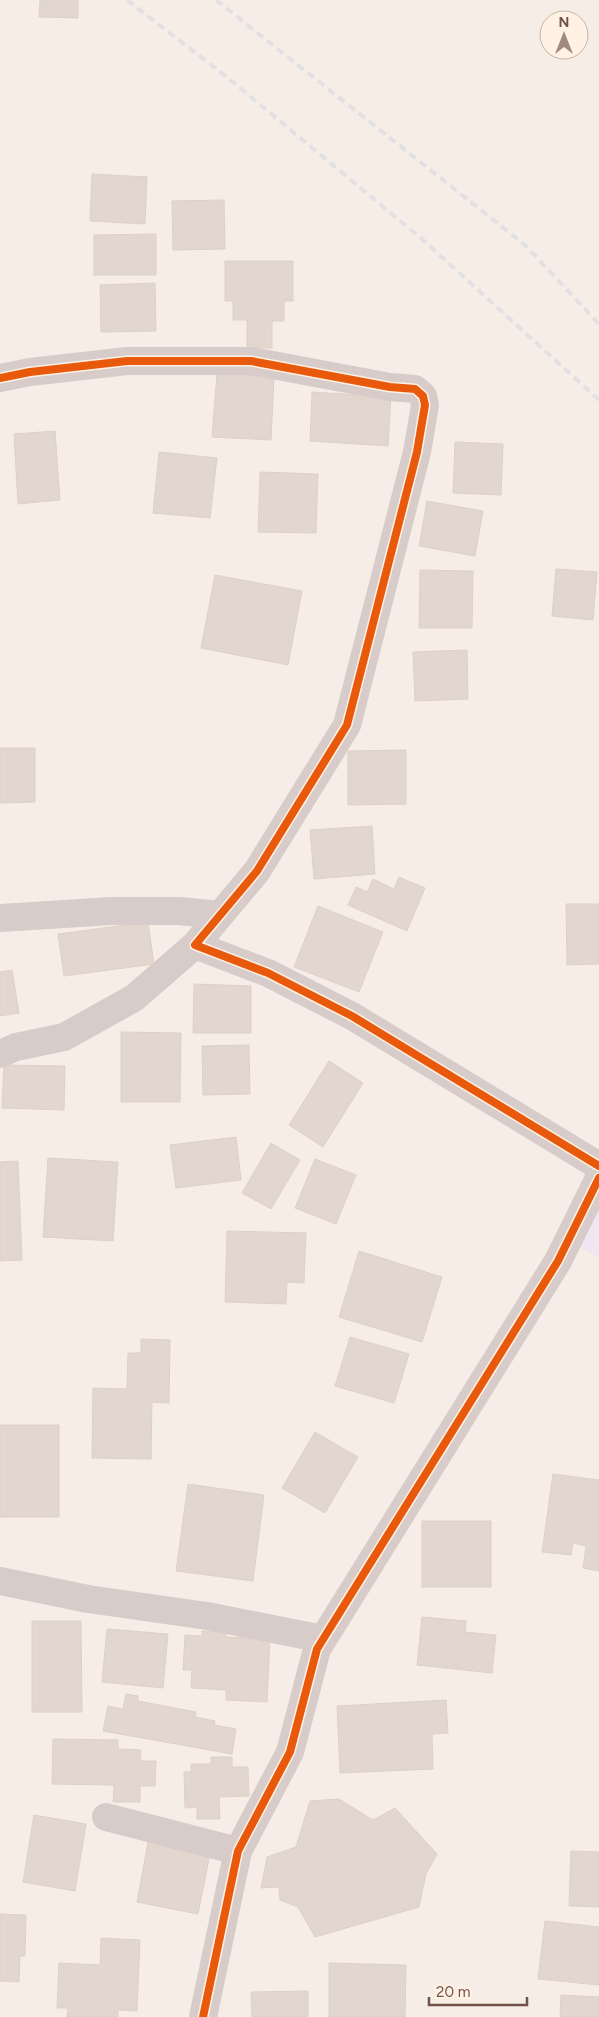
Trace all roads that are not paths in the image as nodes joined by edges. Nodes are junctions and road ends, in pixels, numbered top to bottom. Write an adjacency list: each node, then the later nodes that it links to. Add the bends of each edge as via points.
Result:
1 (0, 378): 2 (street, via 127,361 251,361 416,389 423,396 425,405 417,452 347,725 257,871)
2 (220, 915): 3 (street, via 112,911); 4 (street)
3 (0, 918)
4 (195, 945): 5 (street, via 134,998 64,1036); 6 (street, via 268,972 352,1016)
5 (0, 1054)
6 (599, 1166)
7 (599, 1178): 9 (street, via 558,1261)
8 (0, 1581): 9 (street, via 88,1599 207,1616)
9 (323, 1640): 11 (street, via 317,1649 290,1752)
10 (106, 1817): 11 (street)
11 (238, 1851): 12 (street)
12 (203, 2017)

